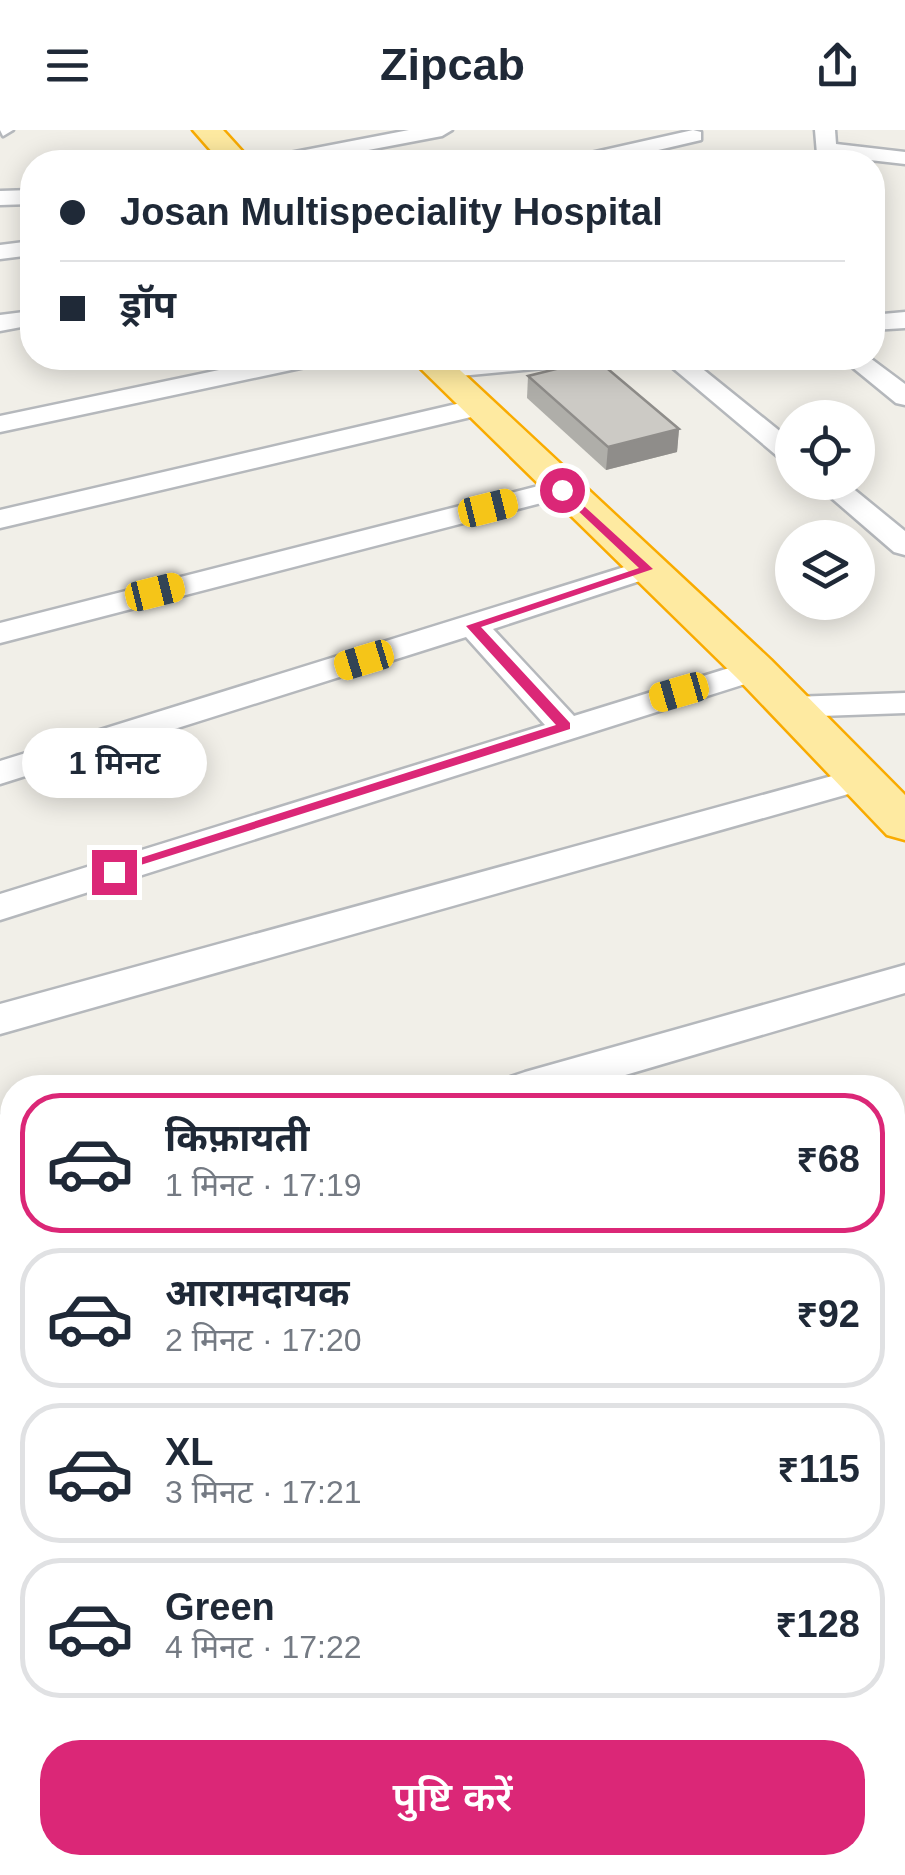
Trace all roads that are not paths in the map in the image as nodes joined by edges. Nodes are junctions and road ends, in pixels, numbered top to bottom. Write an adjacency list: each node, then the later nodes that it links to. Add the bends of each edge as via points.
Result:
1 (206, 130): 5 (highway)
2 (442, 130): 3 (street)
3 (414, 132): 6 (street); 7 (street)
4 (694, 136): 8 (street)
5 (225, 150)
6 (330, 150)
7 (436, 150)
8 (621, 150)
9 (230, 370): 15 (street)
10 (439, 370): 14 (highway)
11 (689, 370): 16 (street)
12 (870, 370): 13 (street)
13 (905, 396)
14 (478, 407): 17 (highway); 19 (street)
15 (0, 424)
16 (775, 440)
17 (562, 490): 21 (highway); 23 (street)
18 (849, 500): 20 (street)
19 (0, 519)
20 (905, 546)
21 (647, 569): 22 (street); 24 (highway)
22 (472, 626): 27 (street); 28 (street)
23 (0, 633)
24 (755, 670): 26 (highway); 27 (street)
25 (905, 702): 26 (street)
26 (792, 707): 29 (highway)
27 (565, 726): 31 (street)
28 (0, 773)
29 (861, 778): 30 (highway); 33 (street)
30 (905, 824)
31 (0, 908)
32 (905, 979): 34 (street)
33 (0, 1019)
34 (570, 1075)

